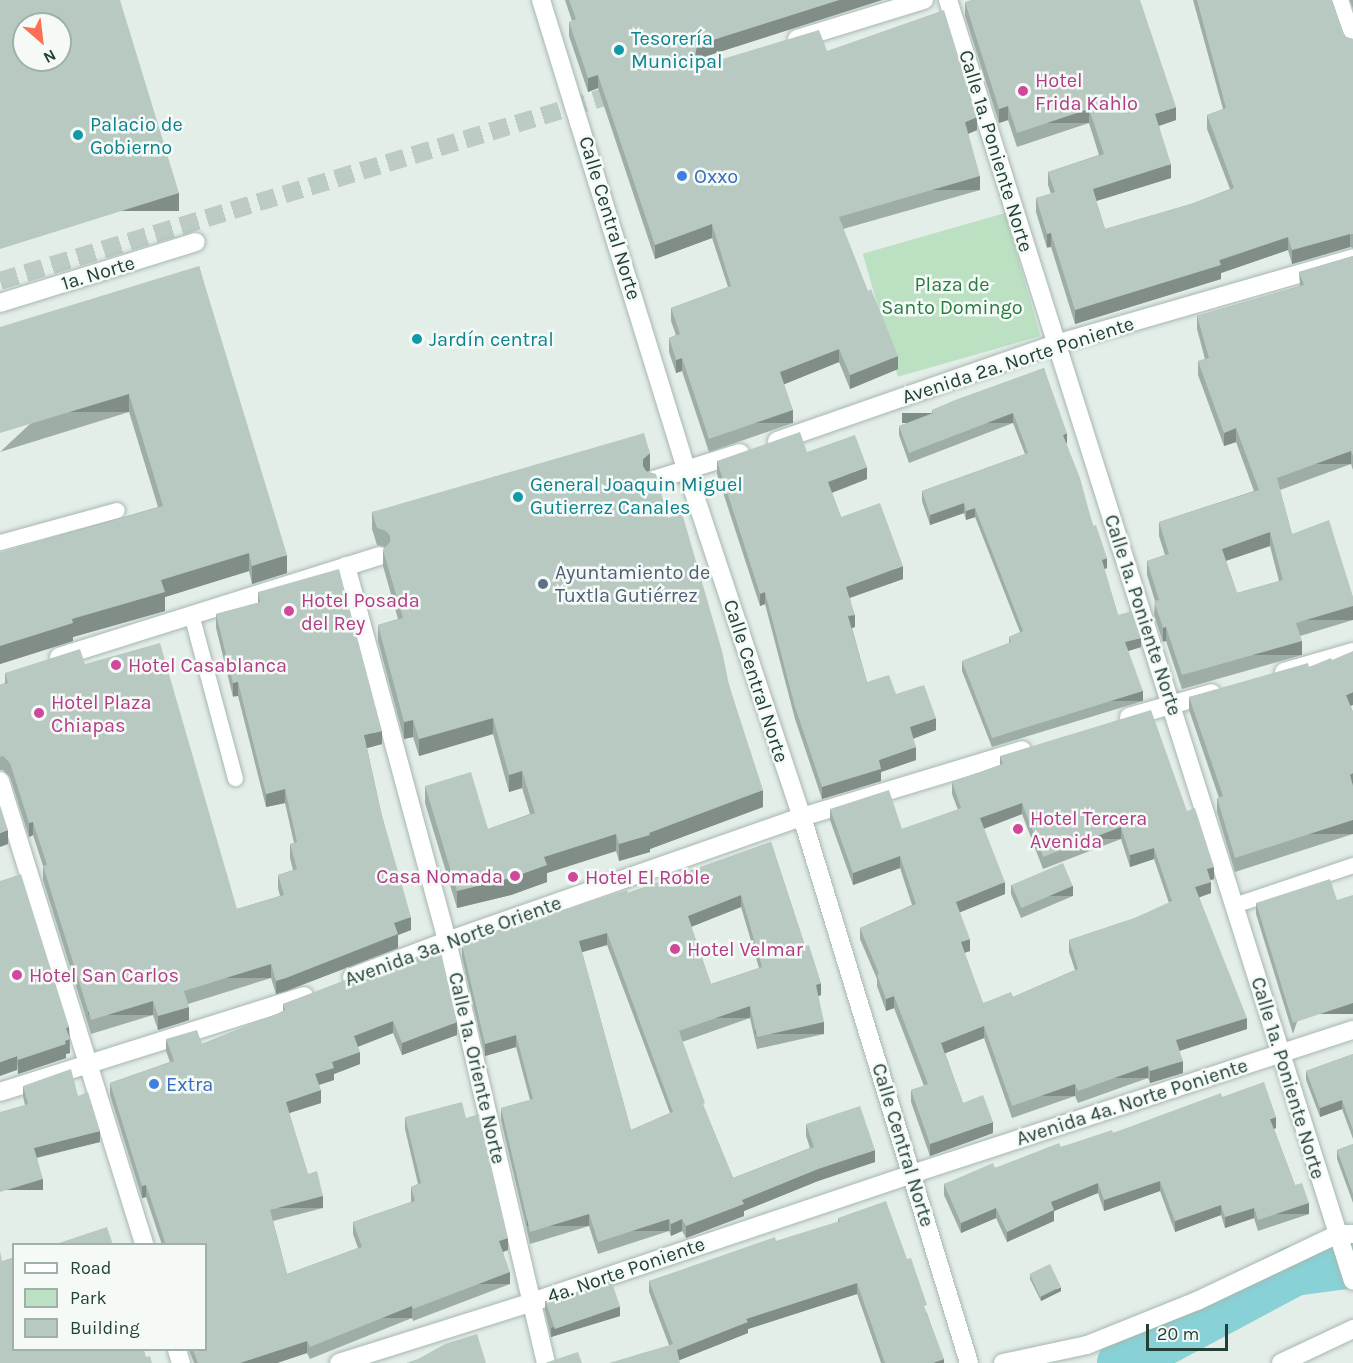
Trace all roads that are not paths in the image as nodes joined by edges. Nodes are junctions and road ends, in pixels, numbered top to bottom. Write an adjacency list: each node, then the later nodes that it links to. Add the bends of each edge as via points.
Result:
1 (541, 0): 11 (street, Calle Central Norte)
2 (924, 0): 6 (street)
3 (948, 0): 10 (street, Calle 1a. Poniente Norte)
4 (1339, 0): 5 (street)
5 (1353, 42)
6 (783, 43)
7 (196, 242): 9 (street, 1a. Norte)
8 (1353, 258): 10 (street, Avenida 2a. Norte Poniente)
9 (0, 303)
10 (1056, 344): 11 (street, Avenida 2a. Norte Poniente); 22 (street, Calle 1a. Poniente Norte)
11 (687, 472): 12 (street, Avenida 2a. Norte Poniente); 27 (street, Calle Central Norte)
12 (654, 480)
13 (117, 510): 14 (lane)
14 (0, 542)
15 (379, 556): 16 (street)
16 (345, 566): 17 (street); 30 (street, Calle 1a. Oriente Norte)
17 (191, 614): 19 (street); 25 (lane)
18 (1353, 652): 20 (street)
19 (45, 661)
20 (1262, 678)
21 (1228, 688): 22 (street)
22 (1171, 704): 23 (street); 29 (street, Calle 1a. Poniente Norte)
23 (1115, 721)
24 (1037, 745): 27 (street, Avenida 3a. Norte Oriente)
25 (235, 778)
26 (0, 781): 33 (street)
27 (802, 817): 30 (street, Avenida 3a. Norte Oriente); 35 (street, Calle Central Norte)
28 (1353, 865): 29 (lane)
29 (1233, 905): 32 (street, Calle 1a. Poniente Norte)
30 (447, 941): 33 (street, Avenida 3a. Norte Oriente, via 290,1002); 39 (street, Calle 1a. Oriente Norte)
31 (1353, 1030): 32 (street, Avenida 4a. Norte Poniente)
32 (1281, 1054): 35 (street, Avenida 4a. Norte Poniente); 36 (street, Calle 1a. Poniente Norte)
33 (87, 1063): 34 (street, Avenida 3a. Norte Oriente); 37 (street)
34 (0, 1092)
35 (912, 1174): 39 (street, 4a. Norte Poniente); 43 (street, Calle Central Norte)
36 (1342, 1235): 38 (street, Calle 1a. Poniente Norte); 44 (street, via 1197,1301 1087,1345)
37 (143, 1243)
38 (1353, 1281)
39 (532, 1302): 41 (street, 4a. Norte Poniente); 42 (street, Calle 1a. Oriente Norte)
40 (1353, 1329): 45 (street)
41 (339, 1363)
42 (546, 1363)
43 (969, 1363)
44 (1003, 1363)
45 (1281, 1363)

